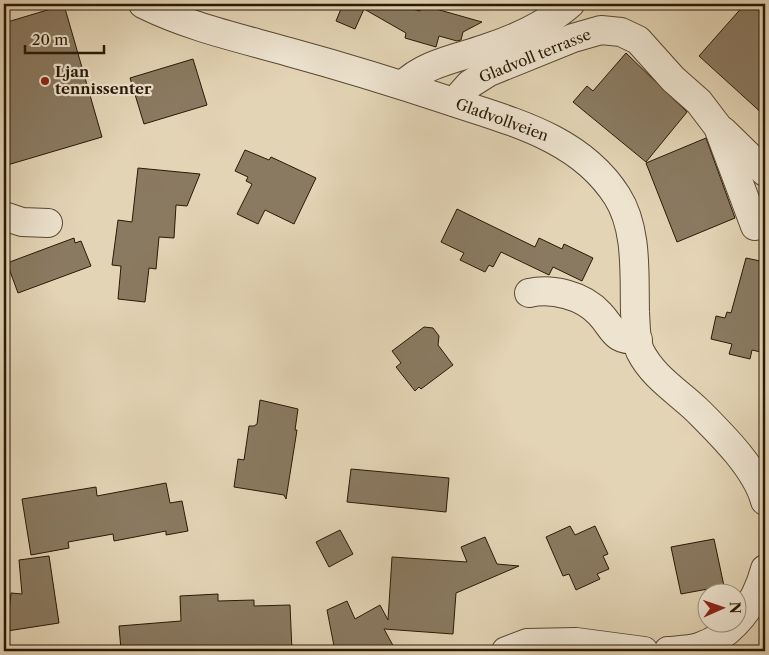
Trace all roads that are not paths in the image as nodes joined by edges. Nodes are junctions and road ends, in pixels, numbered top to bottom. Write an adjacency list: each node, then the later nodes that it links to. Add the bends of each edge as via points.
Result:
1 (144, 4): 3 (street, Gladvollveien, via 199,26)
2 (570, 4): 3 (street, via 541,25 427,69)
3 (403, 85): 4 (street, Gladvollveien)
4 (454, 102): 5 (street, Gladvoll terrasse, via 470,84 489,72 573,38 601,30 614,31 638,40 699,102); 11 (street, Gladvollveien, via 527,126 563,144 602,177 618,197 634,249)
5 (718, 127): 6 (street); 9 (street, Gladvoll terrasse)
6 (765, 172)
7 (4, 216): 8 (street, via 22,222)
8 (48, 224)
9 (755, 226)
10 (528, 294): 11 (street, via 550,291 577,299 600,314 616,336 624,340)
11 (638, 340): 12 (street, Gladvollveien, via 651,368 671,390 696,409 752,472)
12 (765, 501)
13 (765, 569): 16 (street, via 756,597 734,625 698,647)
14 (506, 651): 15 (street, via 527,642 576,642)
15 (644, 651)
16 (668, 651)

